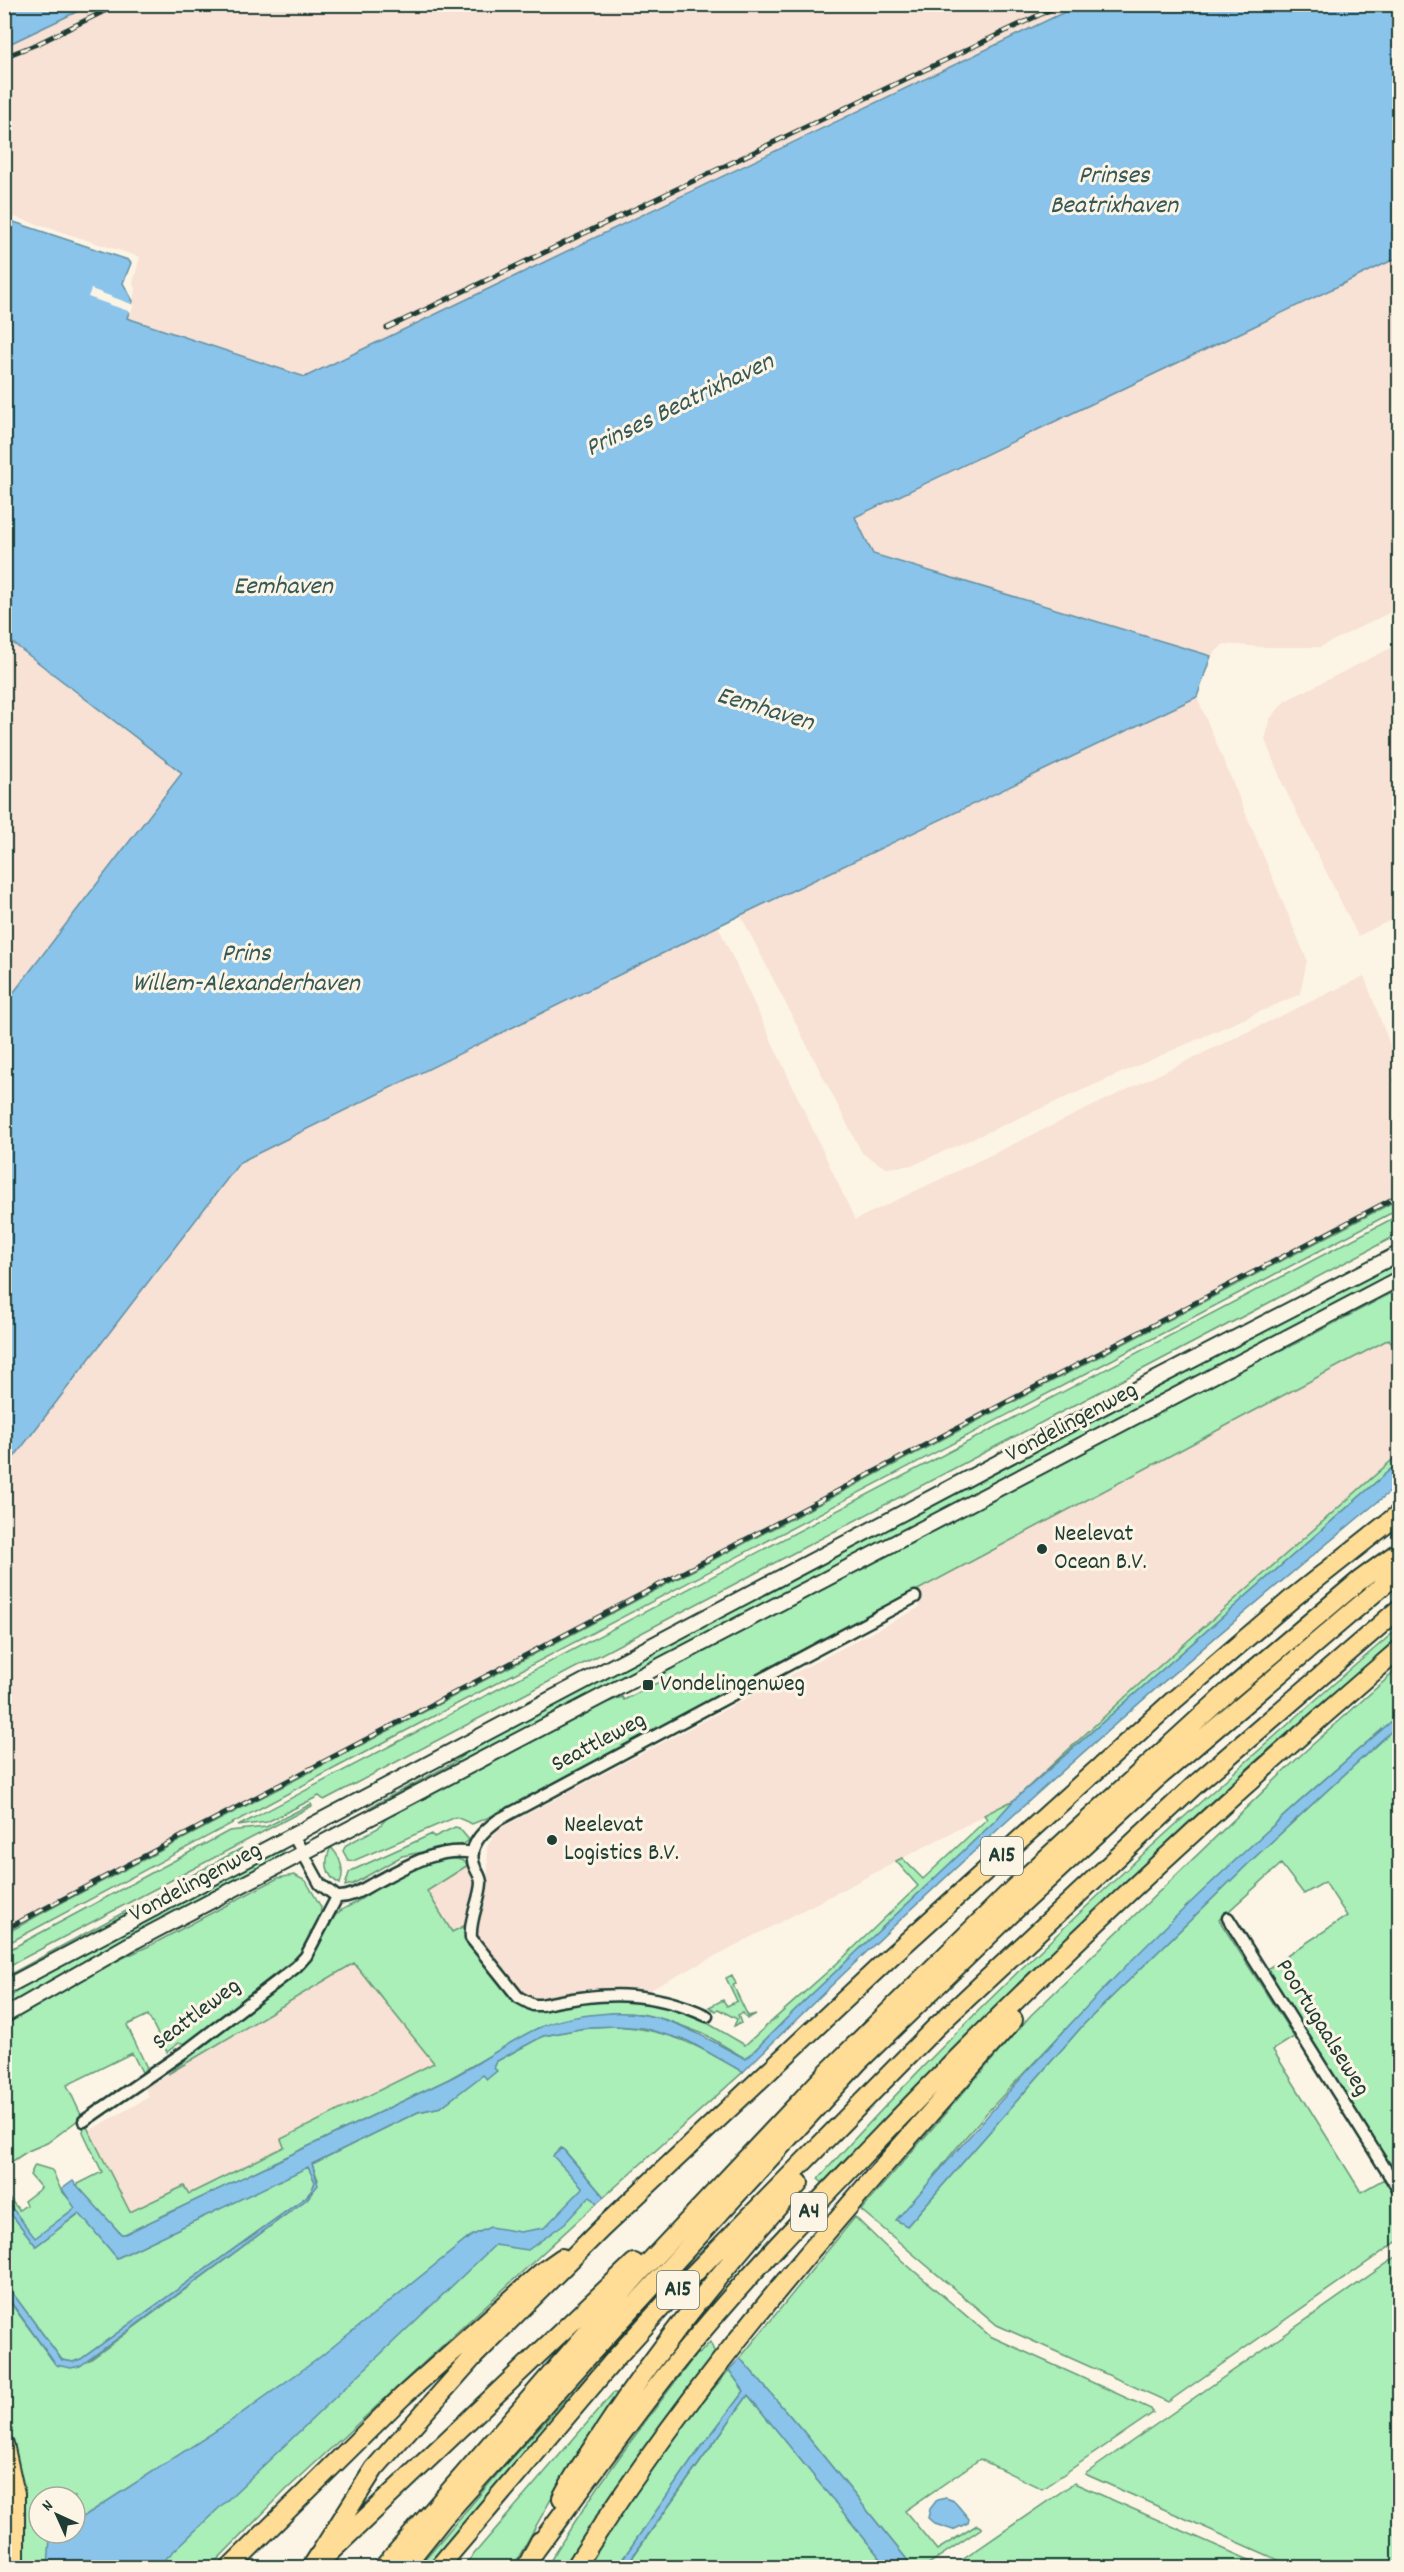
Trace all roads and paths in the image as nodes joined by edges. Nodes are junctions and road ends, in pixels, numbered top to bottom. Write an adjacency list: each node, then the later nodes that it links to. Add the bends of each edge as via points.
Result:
1 (1400, 1253): 9 (main road, Vondelingenweg)
2 (1400, 1278): 10 (main road, Vondelingenweg)
3 (1400, 1513): 22 (highway, A15, via 1173,1701)
4 (1400, 1551): 21 (highway, A15, via 1229,1691 1013,1889)
5 (1400, 1571): 29 (highway, A15, via 1155,1780 860,2061 591,2353)
6 (915, 1597): 11 (street, Seattleweg, via 498,1820 478,1838)
7 (1400, 1608): 18 (highway, A15, via 1196,1784)
8 (1400, 1649): 13 (highway)
9 (293, 1835): 10 (street); 15 (main road, Vondelingenweg)
10 (303, 1853): 12 (street, via 320,1884); 16 (main road, Vondelingenweg, via 125,1946)
11 (472, 1853): 12 (street, via 450,1852 422,1859 350,1896); 17 (street, via 481,1881 471,1938 518,1997 541,2006 603,1995 645,1997)
12 (337, 1897): 19 (street, Seattleweg, via 306,1956 296,1967 190,2048)
13 (1117, 1901): 24 (highway, A4, via 924,2092 780,2243 681,2356); 31 (highway, via 770,2302 668,2430)
14 (1228, 1918): 20 (street, Poortugaalseweg)
15 (4, 1989)
16 (4, 2016)
17 (707, 2016)
18 (935, 2028): 24 (highway, A4, via 769,2217 669,2340 566,2490); 30 (highway, A15, via 670,2298)
19 (84, 2121)
20 (1400, 2192)
21 (701, 2204): 27 (highway, A15); 28 (highway, A15)
22 (610, 2220): 26 (highway, A15, via 542,2272 411,2390); 27 (highway, A15, via 474,2356 374,2469)
23 (4, 2444): 25 (highway, via 15,2494)
24 (530, 2560)
25 (15, 2568)
26 (229, 2568)
27 (312, 2568)
28 (382, 2568)
29 (403, 2568)
30 (438, 2568)
31 (574, 2568)

